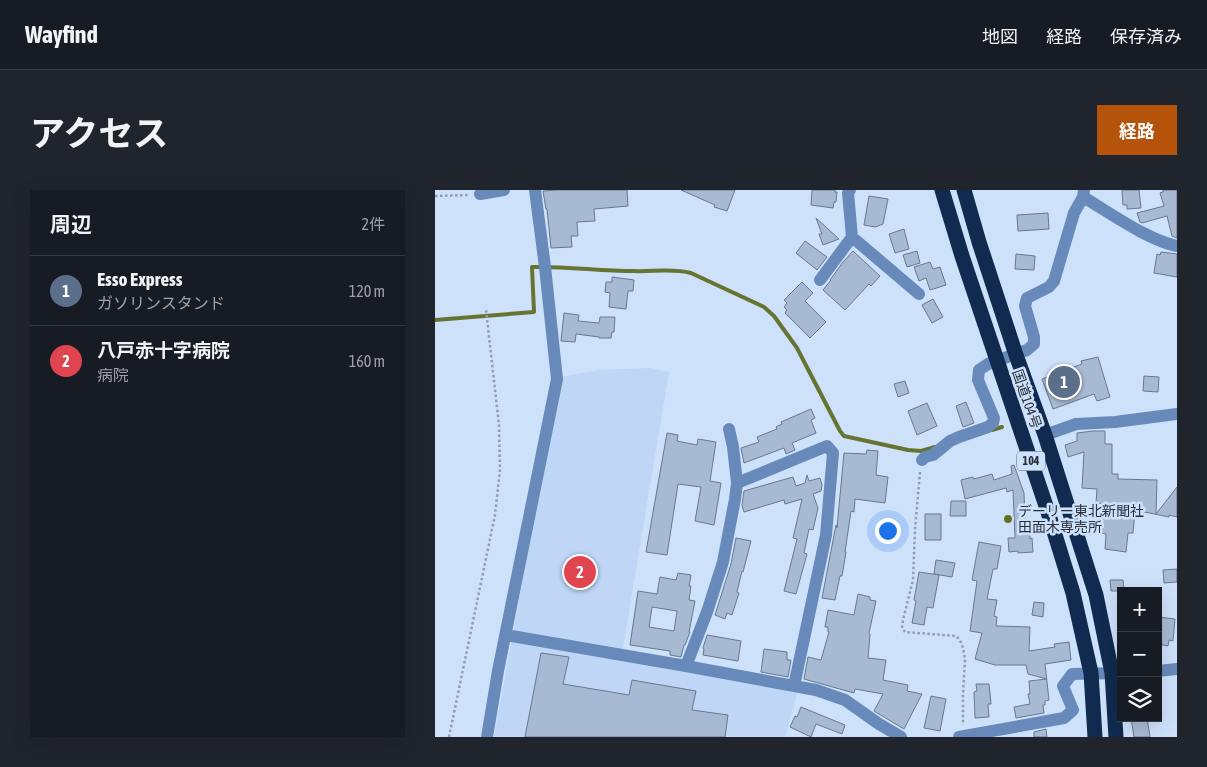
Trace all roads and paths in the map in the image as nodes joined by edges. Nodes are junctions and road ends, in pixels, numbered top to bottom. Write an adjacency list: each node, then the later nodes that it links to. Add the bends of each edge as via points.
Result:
1 (504, 190): 7 (street)
2 (535, 190): 21 (street, via 557,379)
3 (850, 190): 9 (street)
4 (942, 190): 15 (highway, 国道104号 / 104)
5 (964, 190): 14 (highway, 国道104号 / 104)
6 (1083, 193): 10 (street, via 1140,231); 14 (street, via 1054,282 1027,298 1025,306 1034,344)
7 (480, 194): 8 (path)
8 (435, 196)
9 (852, 237): 11 (street); 12 (street)
10 (1177, 246)
11 (820, 280)
12 (919, 294)
13 (486, 310): 29 (path, via 499,425 500,470 495,515)
14 (1016, 355): 15 (street); 18 (highway, 国道104号 / 104)
15 (997, 362): 19 (street, via 983,366 978,375 993,422 988,427 950,441); 25 (highway, 国道104号 / 104, via 1073,593)
16 (1177, 414): 18 (street, via 1076,424)
17 (729, 429): 20 (street)
18 (1045, 435): 26 (highway, 国道104号 / 104, via 1096,595)
19 (921, 460): 28 (path, via 913,580 902,628 905,632 956,636 960,640 965,658)
20 (737, 482): 22 (street, via 723,562); 27 (street, via 827,446 833,452 827,535)
21 (506, 635): 22 (street); 30 (street)
22 (686, 666): 27 (street)
23 (1177, 669): 24 (street)
24 (1162, 671)
25 (1091, 673): 26 (street); 28 (street, via 1072,674 1063,686 1073,710 1064,718); 32 (highway, 国道104号 / 104)
26 (1116, 673): 33 (highway, 国道104号 / 104)
27 (794, 686): 31 (street, via 845,700)
28 (963, 736)
29 (449, 737)
30 (487, 737)
31 (901, 737)
32 (1095, 737)
33 (1116, 737)

